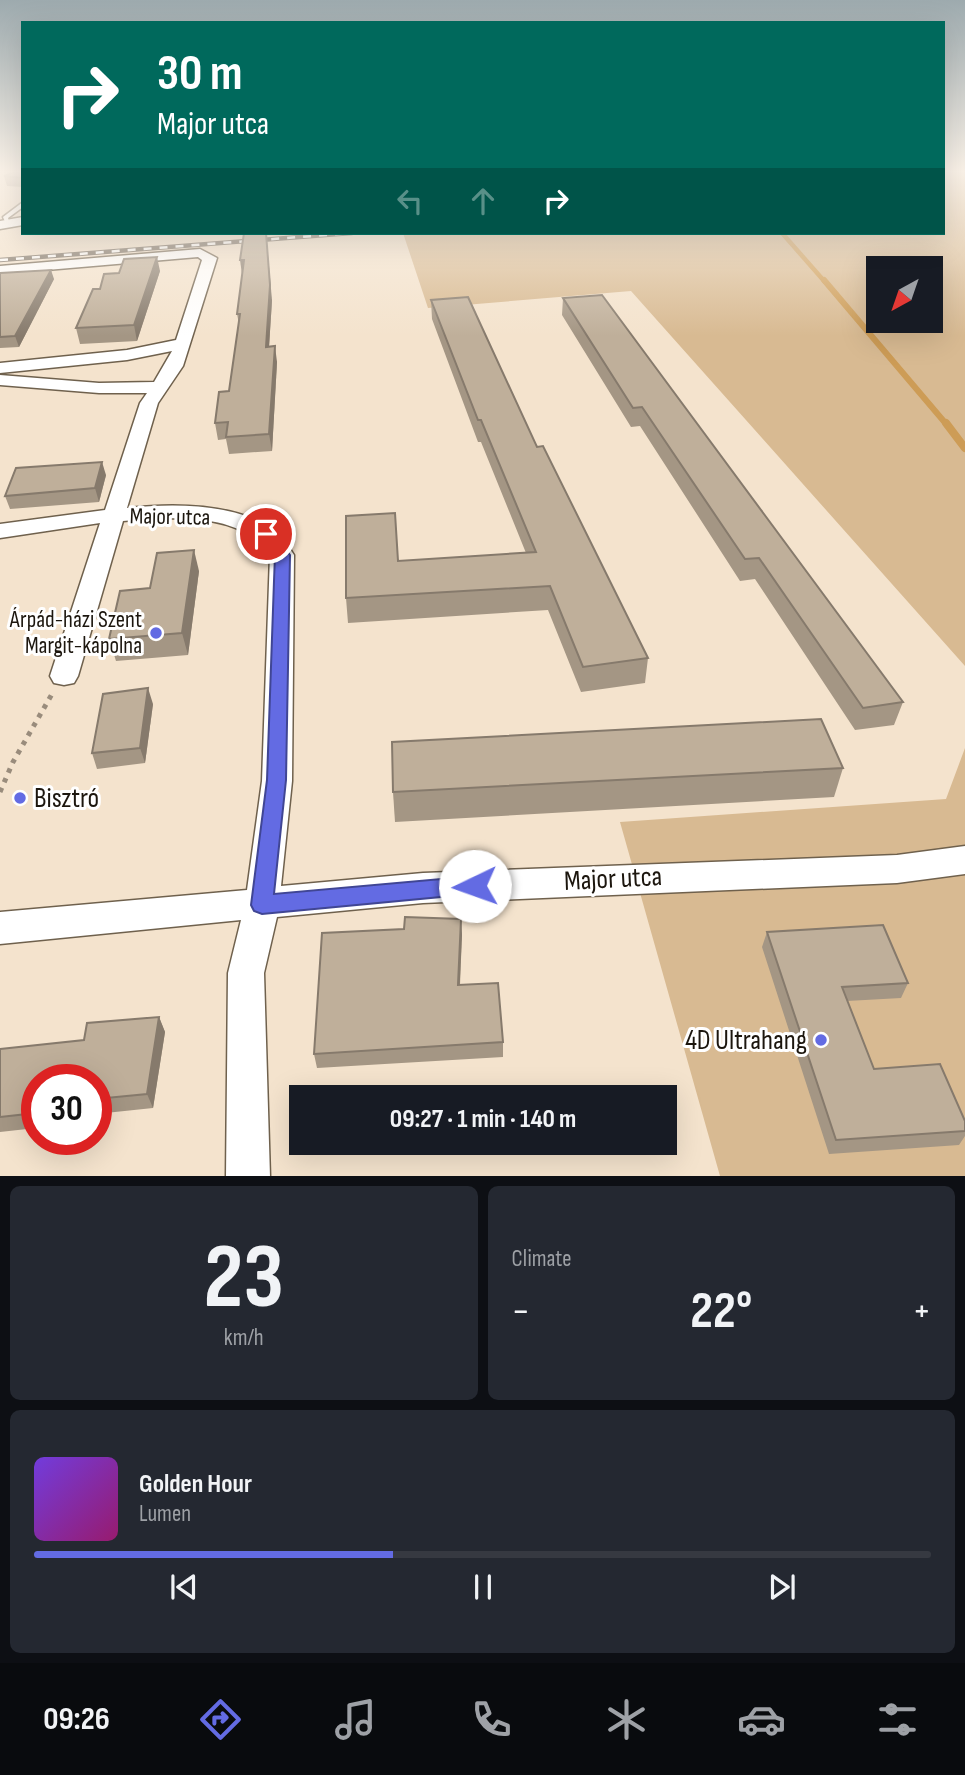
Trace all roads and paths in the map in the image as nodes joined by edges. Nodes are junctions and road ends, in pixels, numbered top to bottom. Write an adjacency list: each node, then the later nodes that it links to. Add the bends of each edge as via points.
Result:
1 (0, 270): 2 (street, Major utca, via 200,253 210,258)
2 (183, 344): 3 (street, via 127,355); 5 (street, Major utca, via 174,366)
3 (0, 368)
4 (0, 380): 5 (street, via 99,388)
5 (157, 387): 6 (street, Major utca)
6 (113, 517): 7 (street); 8 (street, Major utca); 11 (street, Major utca, via 164,512 241,522 266,534 282,555 276,780)
7 (0, 531)
8 (64, 676): 9 (path, via 41,709)
9 (0, 792)
10 (965, 860): 11 (street, Major utca, via 897,869 423,888)
11 (262, 905): 12 (street); 13 (street, Major utca, via 246,973)
12 (0, 928)
13 (248, 1176)

